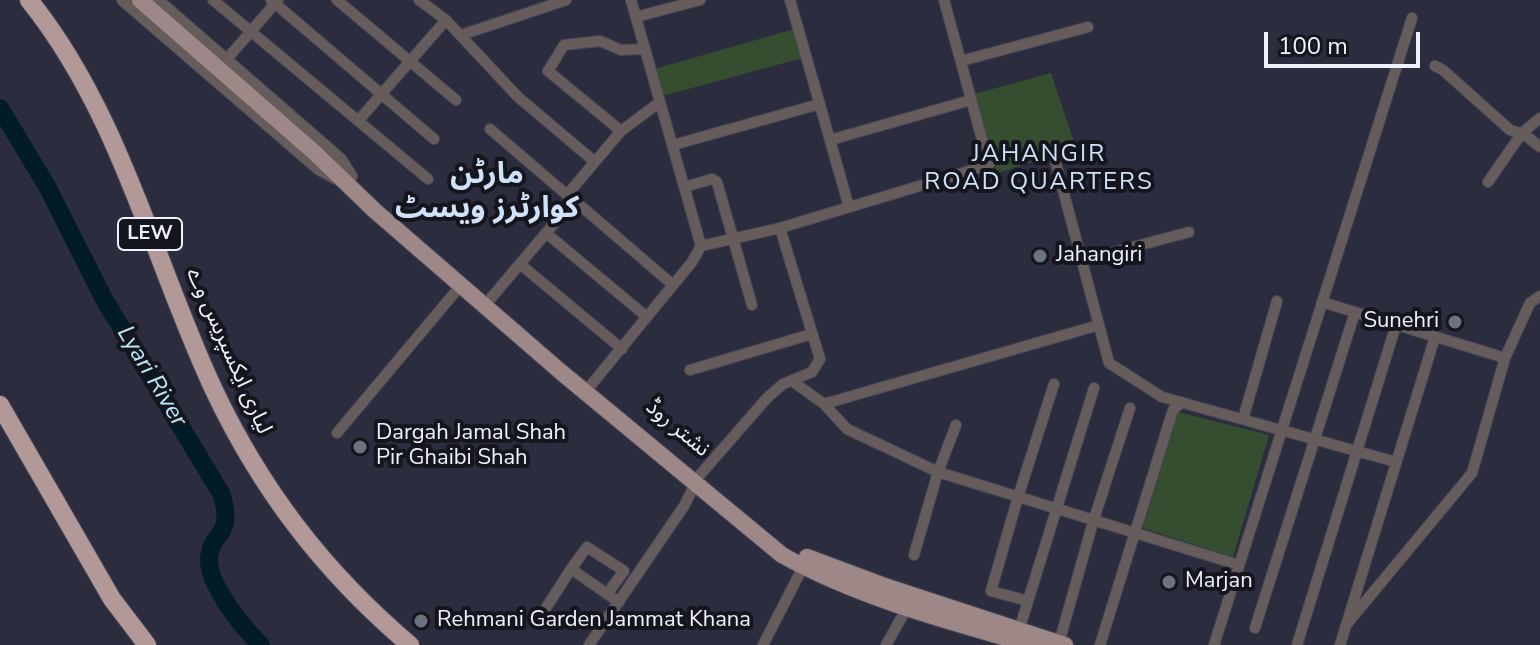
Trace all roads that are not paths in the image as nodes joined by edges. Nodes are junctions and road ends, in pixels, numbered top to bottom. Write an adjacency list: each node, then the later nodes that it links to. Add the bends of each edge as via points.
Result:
1 (29, 0): 105 (highway, لیاری ایکسپریس وے / LEW, via 97,109 199,355 243,446 296,528 339,578)
2 (123, 0): 41 (street, نشتر روڈ, via 319,169)
3 (140, 0): 41 (main road, نشتر روڈ)
4 (157, 0): 21 (street, نشتر روڈ)
5 (213, 0): 18 (street)
6 (337, 0): 23 (street)
7 (419, 0): 16 (street)
8 (566, 0): 19 (street)
9 (631, 0): 14 (street)
10 (700, 0): 14 (street)
11 (790, 0): 29 (street)
12 (944, 0): 22 (street)
13 (275, 1): 18 (street); 25 (street)
14 (636, 17): 20 (street)
15 (1412, 18): 59 (street)
16 (446, 20): 19 (street); 23 (street)
17 (1088, 27): 22 (street)
18 (252, 31): 21 (street); 31 (street)
19 (461, 35): 40 (street, via 518,97)
20 (645, 49): 28 (street); 33 (street, via 621,50 600,41 564,45 548,71)
21 (227, 59): 41 (street, نشتر روڈ, via 340,159)
22 (961, 61): 27 (street)
23 (409, 62): 25 (street); 26 (street)
24 (1435, 66): 34 (street, via 1510,130)
25 (381, 95): 31 (street); 35 (street)
26 (456, 100)
27 (971, 100): 36 (street); 46 (street, via 989,165)
28 (660, 102): 33 (street); 37 (street)
29 (820, 104): 36 (street); 37 (street)
30 (1540, 118): 34 (street)
31 (358, 121): 42 (street)
32 (490, 129): 45 (street)
33 (621, 131): 40 (street)
34 (1522, 133): 38 (street); 43 (street)
35 (434, 139)
36 (830, 140): 46 (street)
37 (673, 145): 44 (street)
38 (1540, 147)
39 (1054, 156): 52 (street)
40 (595, 162): 45 (street)
41 (349, 178): 54 (main road, نشتر روڈ); 57 (main road, نشتر روڈ)
42 (428, 179)
43 (1488, 182)
44 (684, 187): 50 (street, via 715,180); 51 (street)
45 (570, 198): 49 (street); 55 (street)
46 (849, 207): 47 (street)
47 (780, 228): 50 (street); 65 (street)
48 (1189, 232): 52 (street)
49 (546, 233): 53 (street); 62 (street)
50 (733, 239): 51 (street); 60 (street)
51 (701, 246): 55 (street)
52 (1081, 261): 63 (street)
53 (520, 264): 57 (street); 67 (street)
54 (461, 285): 81 (street); 86 (main road, نشتر روڈ)
55 (673, 285): 62 (street)
56 (1540, 296): 68 (street, via 1530,303)
57 (491, 298): 72 (main road, نشتر روڈ)
58 (1277, 301): 78 (street)
59 (1322, 302): 61 (street); 80 (street)
60 (752, 305)
61 (1355, 312): 64 (street); 82 (street)
62 (647, 317): 67 (street)
63 (1099, 325): 74 (street, via 1109,363 1162,397); 75 (street)
64 (1396, 325): 66 (street); 83 (street)
65 (812, 334): 69 (street); 70 (street, via 820,359 812,372)
66 (1435, 337): 68 (street); 84 (street)
67 (622, 349): 72 (street)
68 (1505, 358): 100 (street, via 1472,473)
69 (690, 370)
70 (792, 381): 75 (street); 86 (street, via 767,398)
71 (1054, 384): 87 (street)
72 (591, 385): 86 (main road, نشتر روڈ)
73 (1094, 388): 88 (street)
74 (1182, 402): 78 (street); 90 (street, via 1173,410)
75 (824, 404): 85 (street, via 847,429)
76 (0, 405): 104 (highway, via 112,599)
77 (1130, 408): 89 (street)
78 (1243, 419): 80 (street)
79 (956, 425): 85 (street)
80 (1282, 430): 82 (street); 92 (street)
81 (337, 433)
82 (1314, 440): 83 (street); 101 (street)
83 (1357, 451): 84 (street); 112 (street)
84 (1396, 462): 100 (street)
85 (938, 472): 87 (street); 91 (street)
86 (697, 480): 93 (main road, نشتر روڈ, via 782,555); 97 (street); 102 (main road, نشتر روڈ, via 793,552)
87 (1018, 497): 88 (street); 96 (street, via 991,591)
88 (1055, 509): 89 (street); 96 (street)
89 (1093, 522): 90 (street); 103 (street)
90 (1135, 534): 92 (street); 110 (street)
91 (914, 555)
92 (1239, 565): 111 (street)
93 (803, 567): 98 (main road, نشتر روڈ); 107 (street)
94 (571, 569): 95 (street); 95 (street, via 587,547 624,571); 99 (street)
95 (607, 594): 97 (street)
96 (1028, 601): 102 (street)
97 (619, 602): 106 (street)
98 (907, 608): 108 (street); 109 (main road, نشتر روڈ)
99 (544, 611)
100 (1346, 625): 113 (street)
101 (1255, 628)
102 (1019, 630): 103 (main road, نشتر روڈ)
103 (1062, 644)
104 (147, 645)
105 (410, 645)
106 (589, 645)
107 (763, 645)
108 (886, 645)
109 (1031, 645)
110 (1100, 645)
111 (1214, 645)
112 (1297, 645)
113 (1340, 645)

